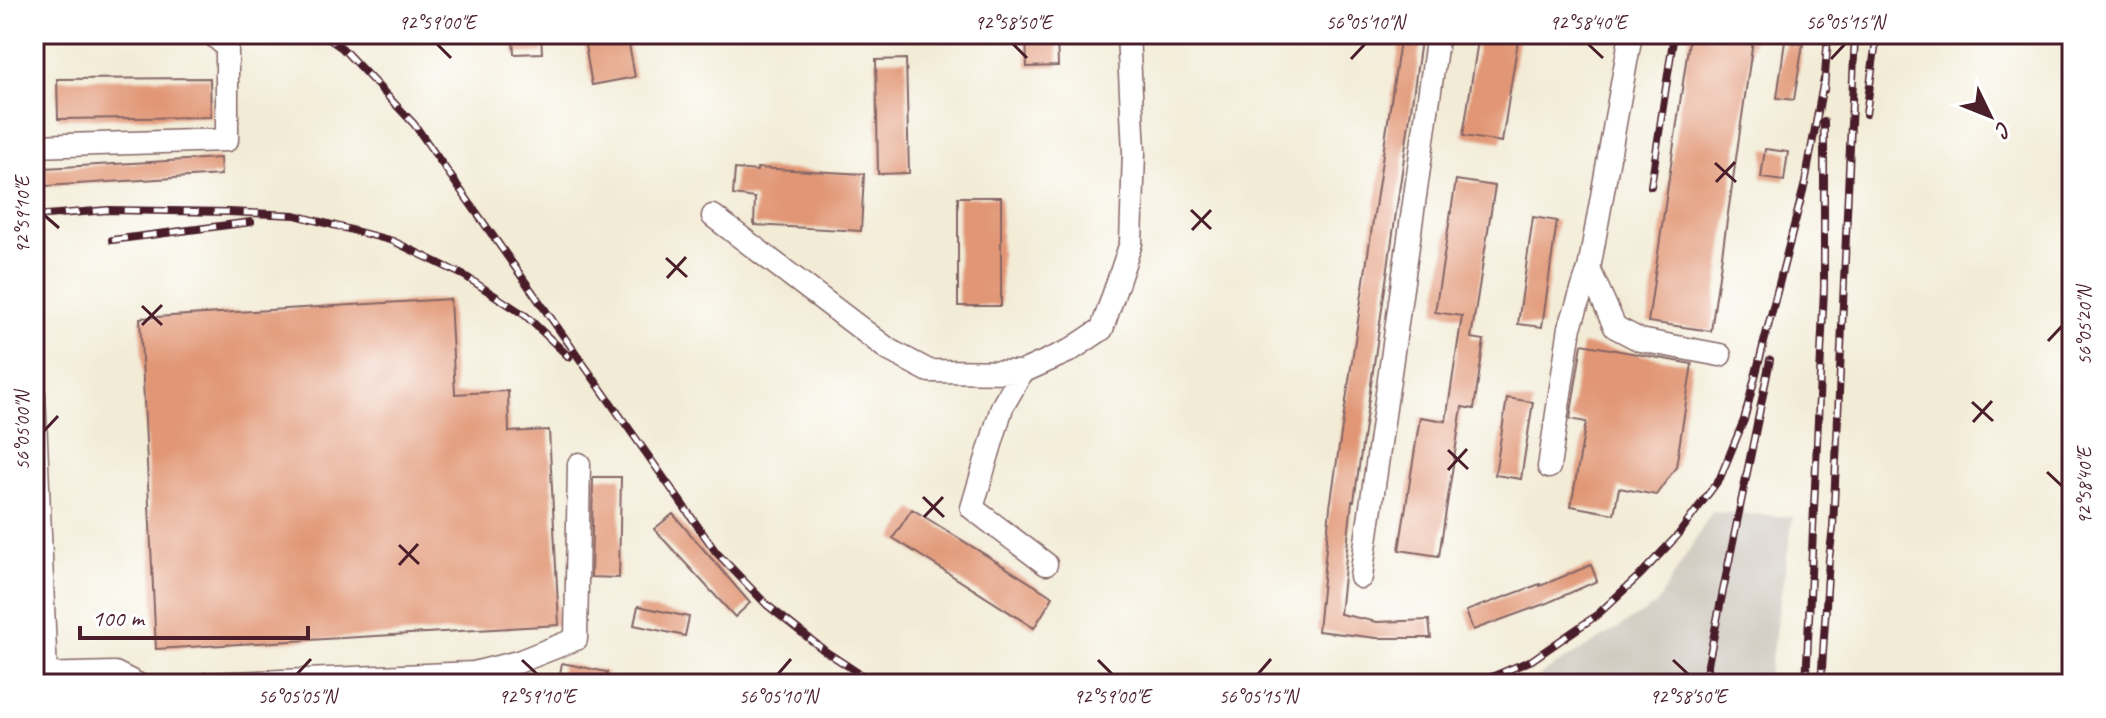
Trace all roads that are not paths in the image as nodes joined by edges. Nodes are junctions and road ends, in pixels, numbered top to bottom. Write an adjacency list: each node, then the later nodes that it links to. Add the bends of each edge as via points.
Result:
1 (212, 34): 5 (lane, via 227,47 227,140)
2 (1128, 34): 9 (lane, via 1134,152 1131,243 1102,329)
3 (1438, 34): 14 (lane)
4 (1631, 34): 7 (lane)
5 (34, 146)
6 (713, 216): 9 (lane, via 889,350 929,371)
7 (1589, 269): 8 (lane, via 1615,327 1640,340); 12 (lane, via 1570,327)
8 (1720, 355)
9 (1022, 372): 13 (lane, via 1002,407 972,508)
10 (34, 394): 15 (lane)
11 (579, 464): 17 (lane, via 576,639 474,673)
12 (1549, 467)
13 (1046, 564)
14 (1361, 577)
15 (40, 675): 16 (lane, via 115,673)
16 (137, 684)
17 (208, 684)

